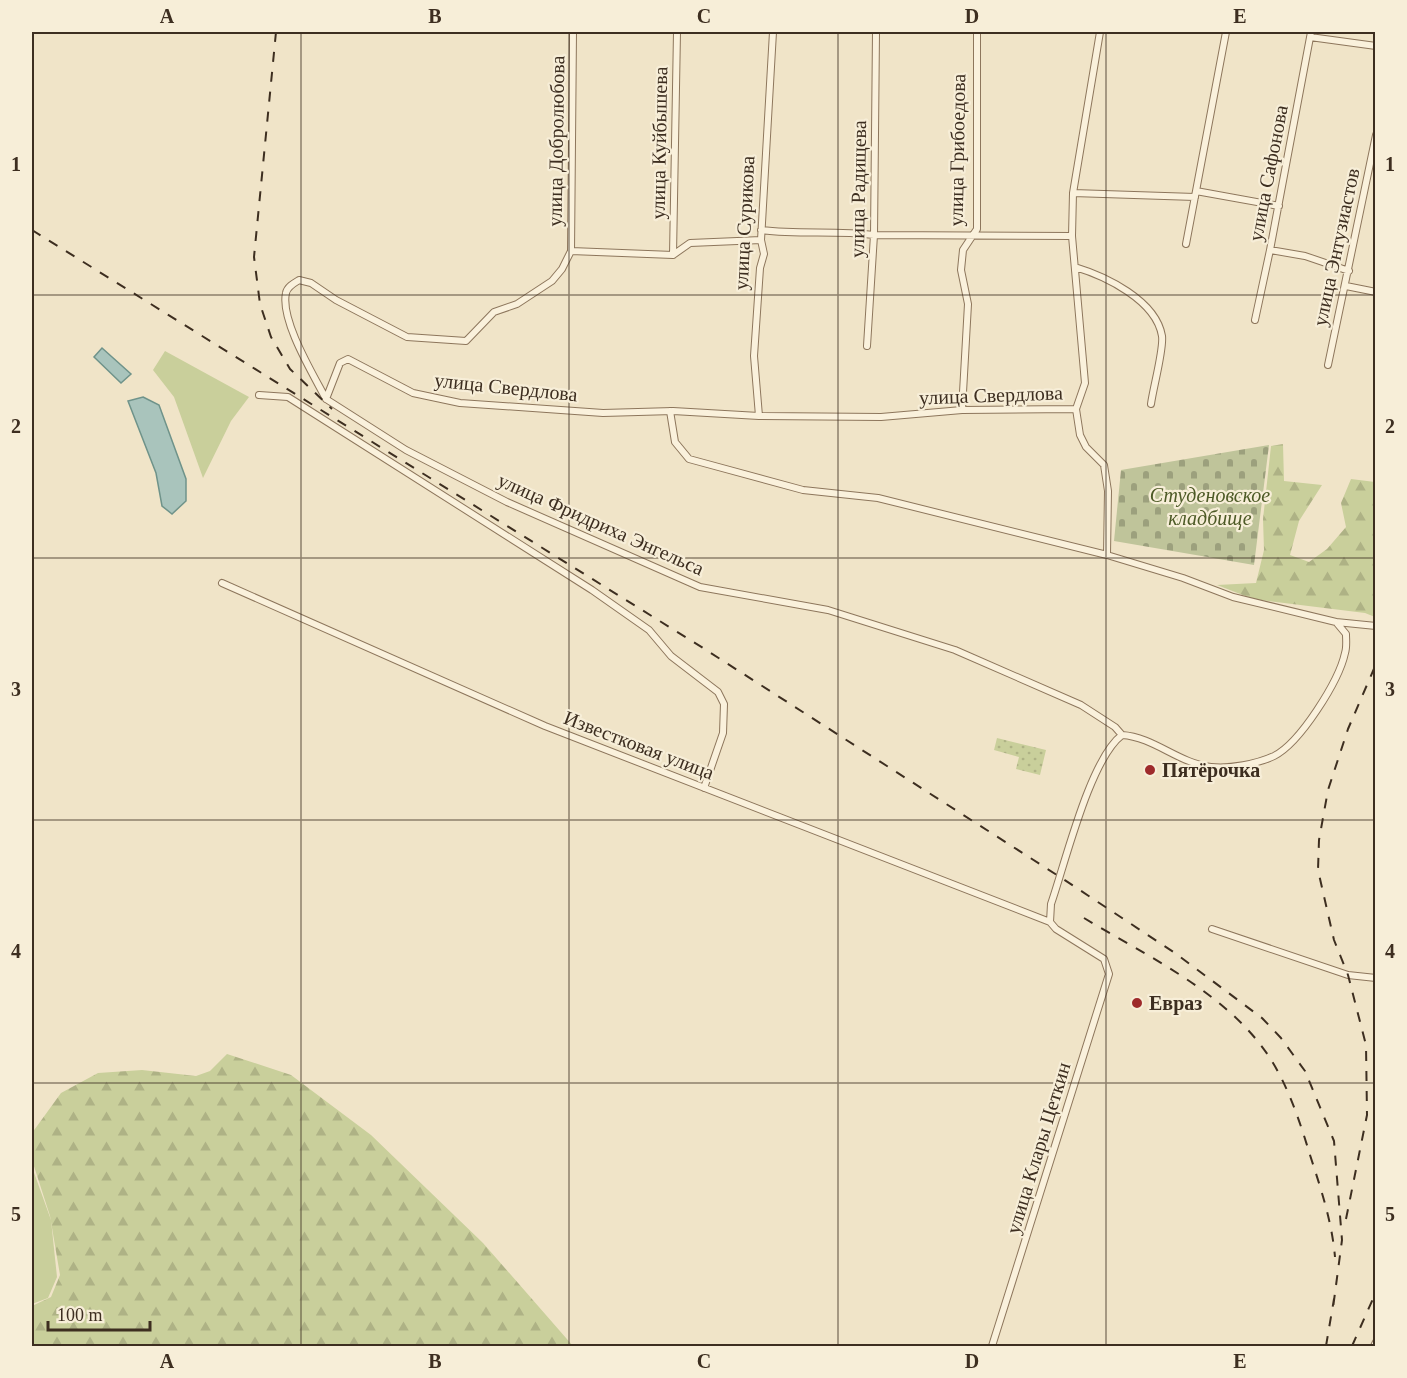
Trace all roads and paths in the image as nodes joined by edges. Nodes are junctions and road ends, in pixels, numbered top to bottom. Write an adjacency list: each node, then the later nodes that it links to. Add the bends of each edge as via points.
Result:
1 (573, 32): 21 (street, улица Добролюбова)
2 (678, 32): 22 (street, улица Куйбышева)
3 (772, 32): 14 (street, улица Сурикова)
4 (876, 32): 15 (street, улица Радищева)
5 (976, 32): 17 (street, улица Грибоедова, via 976,229)
6 (1100, 32): 11 (street, улица Свердлова)
7 (1226, 32): 12 (street)
8 (1311, 34): 9 (street); 13 (street, улица Сафонова)
9 (1376, 46)
10 (1376, 135): 24 (street, улица Энтузиастов)
11 (1073, 193): 12 (street); 16 (street, улица Свердлова)
12 (1196, 194): 13 (street); 19 (street)
13 (1279, 206): 20 (street, улица Сафонова)
14 (761, 230): 15 (street); 18 (street, улица Сурикова)
15 (874, 235): 17 (street); 28 (street, улица Радищева)
16 (1072, 236): 17 (street); 23 (street, улица Свердлова)
17 (972, 237): 34 (street, улица Грибоедова, via 963,250 961,270 968,304)
18 (760, 240): 22 (street, via 690,243); 36 (street, улица Сурикова, via 764,254 754,356)
19 (1186, 244)
20 (1270, 250): 24 (street, via 1305,255); 27 (street, улица Сафонова)
21 (571, 251): 22 (street); 31 (street, via 552,281 517,304 494,312 466,341 407,337 299,280 285,294 291,335)
22 (673, 255)
23 (1075, 267): 32 (street, via 1098,274 1126,290 1153,314 1162,336); 33 (street, улица Свердлова, via 1085,383)
24 (1349, 271): 25 (street, улица Энтузиастов)
25 (1346, 286): 26 (street); 29 (street, улица Энтузиастов)
26 (1376, 292)
27 (1254, 320)
28 (867, 346)
29 (1328, 365)
30 (258, 395): 42 (street, via 288,397 649,630 671,656 718,692 724,704 723,733)
31 (326, 399): 35 (street, улица Свердлова, via 340,363 348,359 414,393 460,403 603,414); 41 (street, улица Фридриха Энгельса, via 406,450 507,502 700,587 828,610 955,650 1081,705)
32 (1151, 404)
33 (1076, 409): 34 (street, улица Свердлова); 37 (street, via 1080,435 1104,465 1108,491)
34 (962, 410): 36 (street, улица Свердлова, via 881,417)
35 (670, 411): 36 (street, улица Свердлова); 37 (street, via 675,442 689,459 803,490 878,498)
36 (759, 416)
37 (1107, 555): 39 (street, via 1233,597)
38 (222, 583): 42 (street, Известковая улица, via 545,726)
39 (1336, 622): 40 (street); 41 (street, улица Фридриха Энгельса, via 1346,634 1345,653 1329,689 1303,730 1274,756 1230,767 1212,767 1184,761 1135,736)
40 (1376, 626)
41 (1122, 735): 43 (street, via 1113,742 1100,766 1078,820 1051,904)
42 (704, 788): 43 (street, Известковая улица)
43 (1050, 922): 47 (street, улица Клары Цеткин, via 1104,959 1109,974)
44 (1212, 929): 45 (street, via 1348,975)
45 (1376, 978)
46 (1376, 1342): 48 (street)
47 (992, 1347)
48 (1374, 1347)

